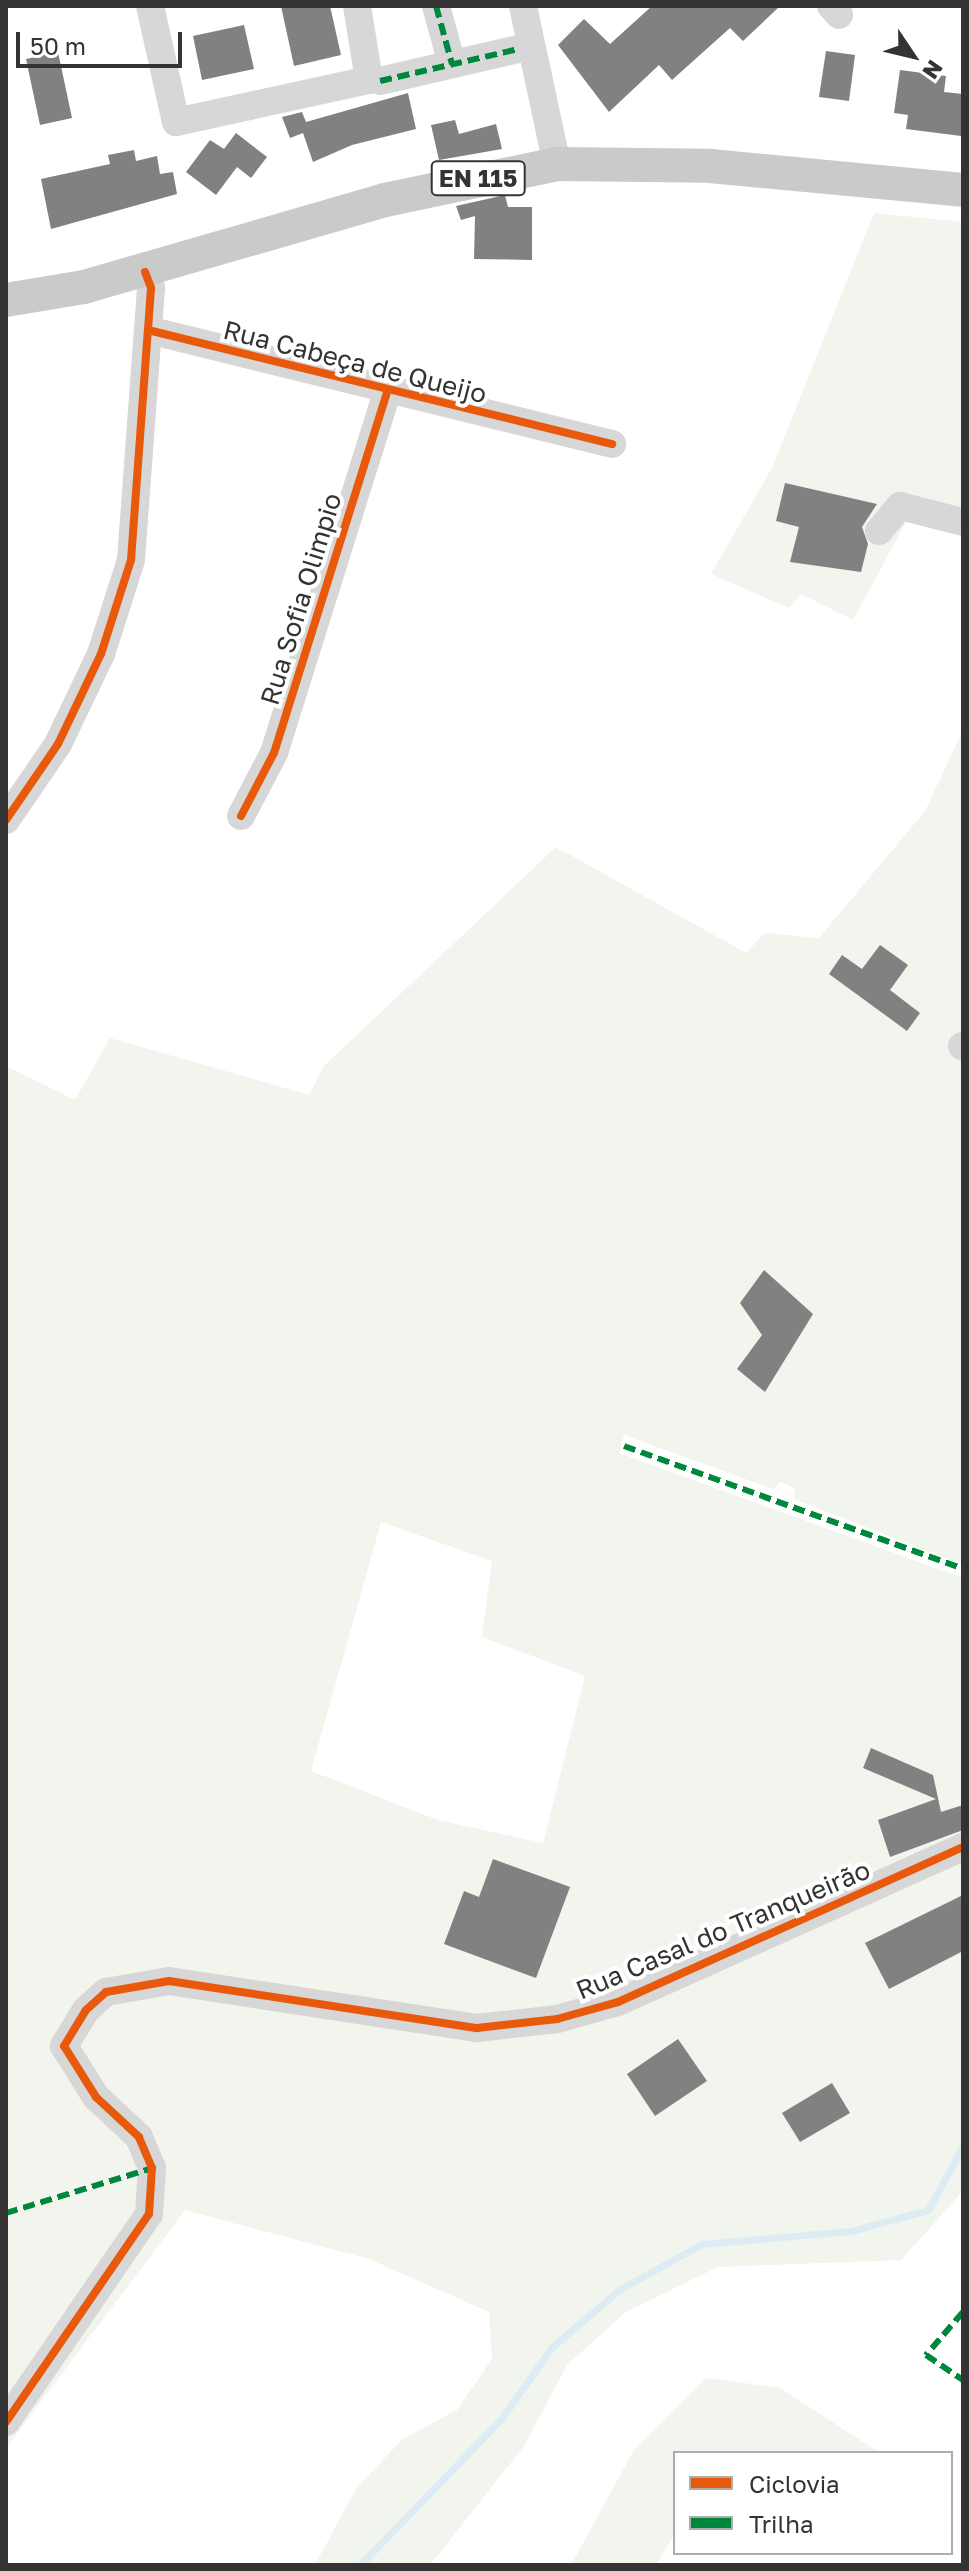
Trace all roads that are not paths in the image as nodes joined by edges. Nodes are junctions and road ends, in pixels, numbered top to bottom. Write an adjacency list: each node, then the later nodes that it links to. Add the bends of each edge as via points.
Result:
1 (150, 6): 2 (street, via 176,122 369,80)
2 (357, 6)
3 (436, 6): 6 (street)
4 (523, 6): 8 (street)
5 (519, 49): 6 (street)
6 (452, 64): 7 (street)
7 (380, 81)
8 (557, 164): 9 (main road, EN 115, via 710,166); 10 (main road, EN 115, via 385,200)
9 (963, 190)
10 (145, 272): 11 (main road, EN 115); 12 (street, via 151,288)
11 (6, 300)
12 (148, 330): 13 (street, Rua Cabeça de Queijo); 18 (street, via 131,560 101,654 58,744)
13 (388, 390): 14 (street, Rua Cabeça de Queijo); 17 (street, Rua Sofia Olimpio, via 274,753)
14 (612, 444)
15 (963, 522): 16 (street, via 900,506)
16 (879, 531)
17 (241, 816)
18 (6, 820)
19 (963, 1847): 20 (street, Rua Casal do Tranqueirão, via 618,2002 557,2019 477,2028 169,1981 106,1992 86,2010 64,2046 96,2097 139,2137 152,2168 149,2214)
20 (6, 2422)

